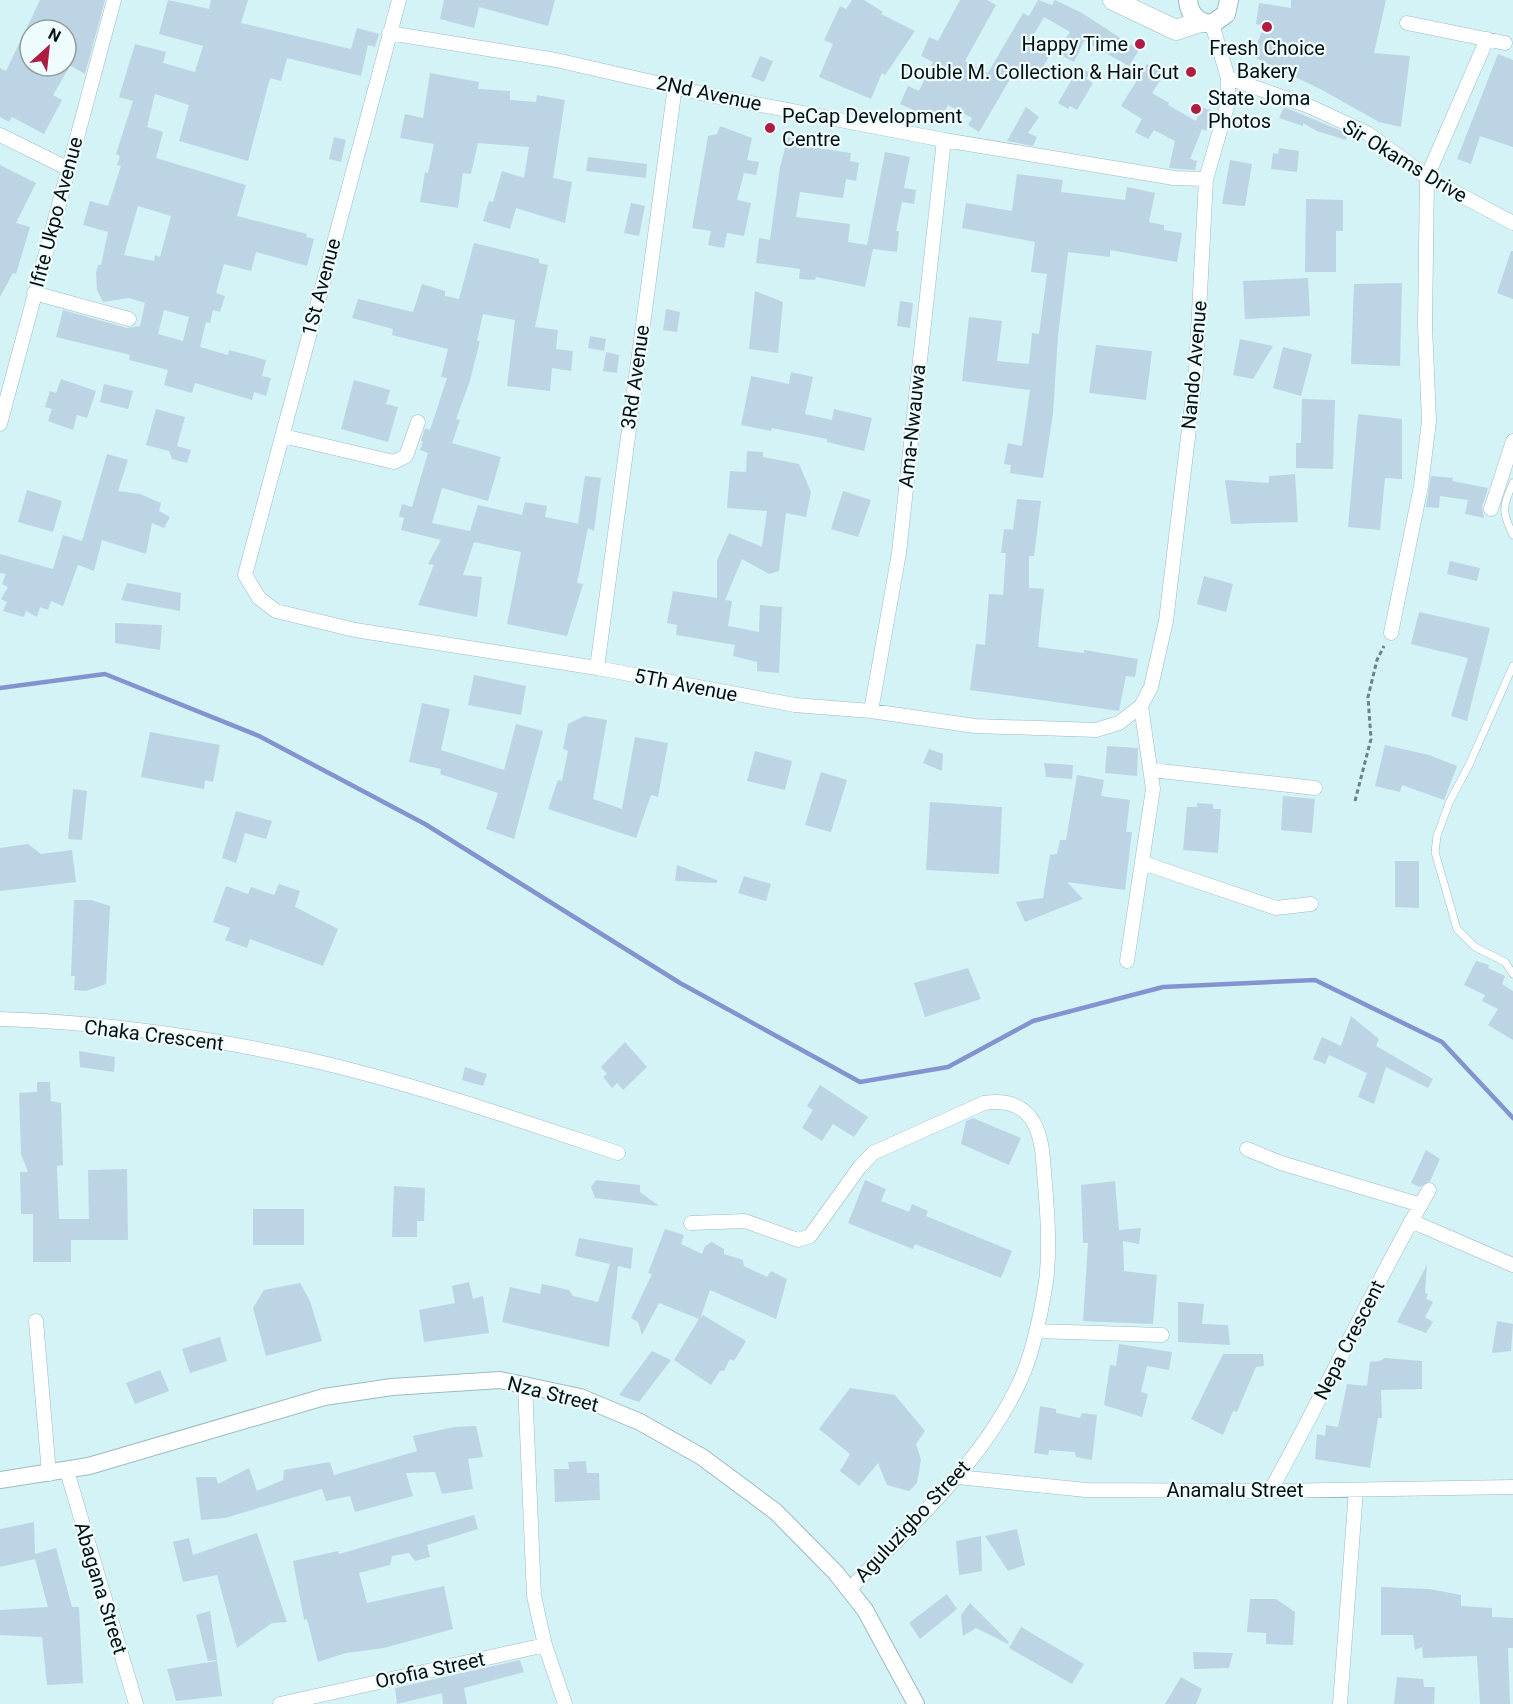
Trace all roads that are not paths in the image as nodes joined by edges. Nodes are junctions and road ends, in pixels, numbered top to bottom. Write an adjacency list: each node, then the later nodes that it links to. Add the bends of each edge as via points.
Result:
1 (114, 0): 15 (street, Ifite Ukpo Avenue)
2 (399, 0): 8 (street, 1St Avenue)
3 (1113, 0): 6 (main road, via 1176,30)
4 (1188, 0): 6 (main road, via 1193,16)
5 (1229, 0): 6 (main road, via 1226,14)
6 (1206, 23): 11 (street, Nando Avenue)
7 (1407, 23): 9 (street)
8 (389, 33): 12 (street, 2Nd Avenue, via 556,60); 23 (street, 1St Avenue)
9 (1487, 39): 10 (street); 16 (street)
10 (1505, 43)
11 (1228, 78): 16 (street, Sir Okams Drive, via 1311,107 1367,134); 17 (street, Nando Avenue, via 1228,103)
12 (675, 86): 14 (street, 2Nd Avenue); 31 (street, 3Rd Avenue)
13 (0, 135): 15 (street)
14 (944, 140): 17 (street, 2Nd Avenue, via 1174,178); 33 (street, Ama-Nwauwa, via 899,553)
15 (67, 168): 19 (street, Ifite Ukpo Avenue)
16 (1427, 177): 18 (street, Sir Okams Drive); 29 (street, via 1425,326 1429,421 1421,486)
17 (1206, 178): 32 (street, Nando Avenue, via 1196,370 1173,570 1156,670)
18 (1513, 223)
19 (34, 293): 20 (street); 21 (street, Ifite Ukpo Avenue)
20 (129, 319)
21 (1, 418)
22 (418, 422): 23 (street, via 406,456 394,462)
23 (283, 436): 28 (street, 1St Avenue)
24 (1513, 441): 26 (street)
25 (1513, 483): 27 (lane, via 1504,517)
26 (1491, 509)
27 (1513, 535)
28 (245, 575): 31 (street, 5Th Avenue, via 259,598 276,611 355,630)
29 (1391, 633)
30 (1513, 666): 39 (lane, via 1449,802 1435,852 1457,929 1475,947 1505,962)
31 (597, 668): 33 (street, 5Th Avenue, via 795,705)
32 (1141, 706): 33 (street, 5Th Avenue, via 1096,730 1061,731 975,726); 34 (street)
33 (871, 711)
34 (1151, 770): 35 (street); 36 (street, via 1153,789)
35 (1315, 788)
36 (1143, 863): 37 (street, via 1276,908); 38 (street)
37 (1311, 904)
38 (1127, 961)
39 (1513, 974)
40 (0, 1019): 42 (street, Chaka Crescent, via 165,1033 306,1059 489,1110)
41 (1247, 1149): 44 (street, via 1281,1163)
42 (618, 1153)
43 (1430, 1190): 44 (street, Nepa Crescent)
44 (1421, 1204): 45 (street, Nepa Crescent)
45 (1411, 1221): 47 (street); 58 (street, Nepa Crescent)
46 (691, 1223): 49 (street, Aguluzigbo Street, via 745,1221 798,1240 810,1236 873,1153 984,1103 1002,1101 1032,1119 1041,1140 1048,1234 1046,1281)
47 (1513, 1265)
48 (36, 1321): 53 (street)
49 (1036, 1331): 50 (street); 54 (street, Aguluzigbo Street, via 1007,1407)
50 (1162, 1335)
51 (525, 1384): 52 (street, Nza Street, via 463,1380 324,1397); 59 (street, Nza Street, via 580,1397 617,1412 702,1457 776,1512); 60 (street, via 534,1596)
52 (67, 1471): 53 (street, Nza Street); 61 (street, Abagana Street)
53 (49, 1474): 55 (street, Nza Street)
54 (958, 1477): 58 (street, Anamalu Street, via 1086,1490); 59 (street, Aguluzigbo Street)
55 (0, 1480)
56 (1513, 1487): 57 (street, Anamalu Street)
57 (1356, 1490): 58 (street, Anamalu Street); 65 (street)
58 (1270, 1491)
59 (849, 1590): 64 (street, Nza Street, via 865,1610)
60 (545, 1645): 62 (street, Orofia Street); 63 (street)
61 (136, 1704)
62 (280, 1704)
63 (565, 1704)
64 (916, 1704)
65 (1340, 1704)

